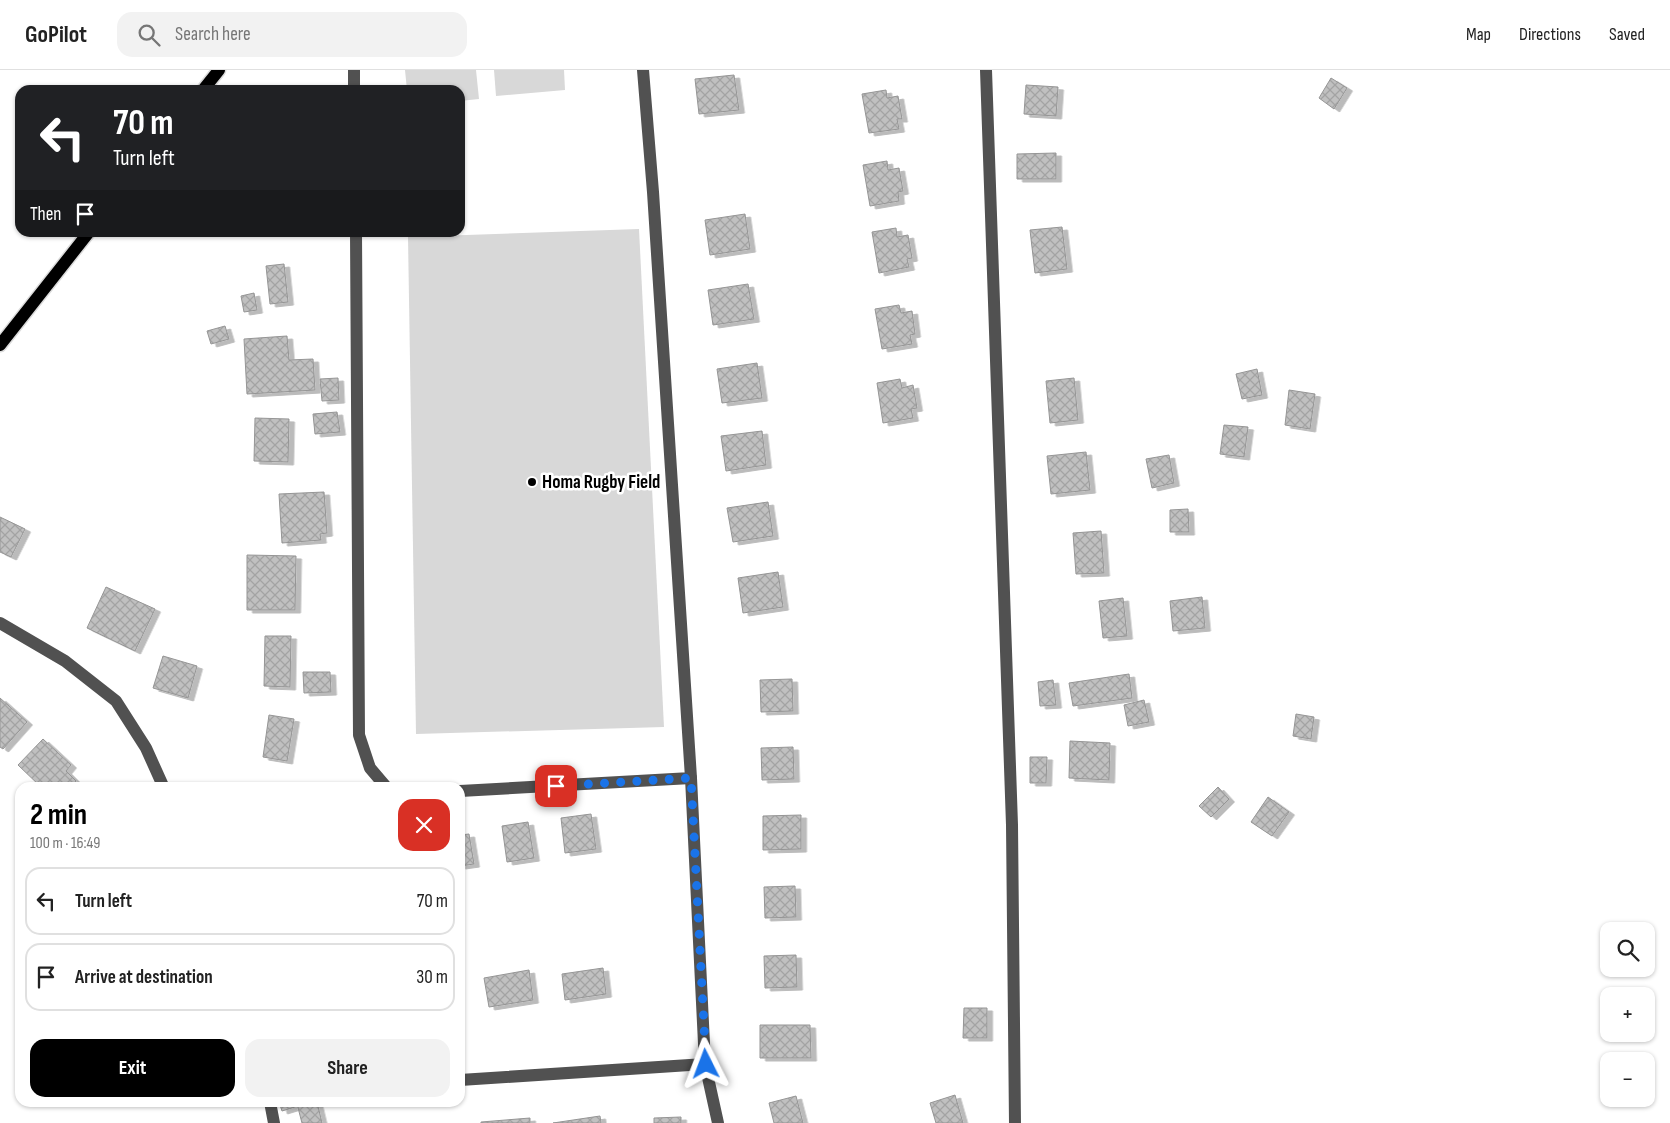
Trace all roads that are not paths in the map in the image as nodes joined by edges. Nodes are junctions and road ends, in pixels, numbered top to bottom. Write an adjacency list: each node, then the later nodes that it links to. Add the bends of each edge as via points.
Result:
1 (219, 70): 5 (main road)
2 (354, 70): 6 (street)
3 (643, 70): 11 (street)
4 (986, 70): 20 (street, via 1012,825)
5 (207, 85)
6 (354, 85)
7 (85, 237): 9 (main road)
8 (356, 237): 13 (street, via 359,735 370,768)
9 (0, 345)
10 (0, 624): 12 (street, via 65,661 116,701 146,748)
11 (691, 778): 14 (street); 15 (street)
12 (161, 782)
13 (382, 782)
14 (465, 791)
15 (706, 1064): 16 (street); 19 (street)
16 (465, 1080)
17 (271, 1107): 18 (street)
18 (274, 1123)
19 (718, 1123)
20 (1015, 1123)

